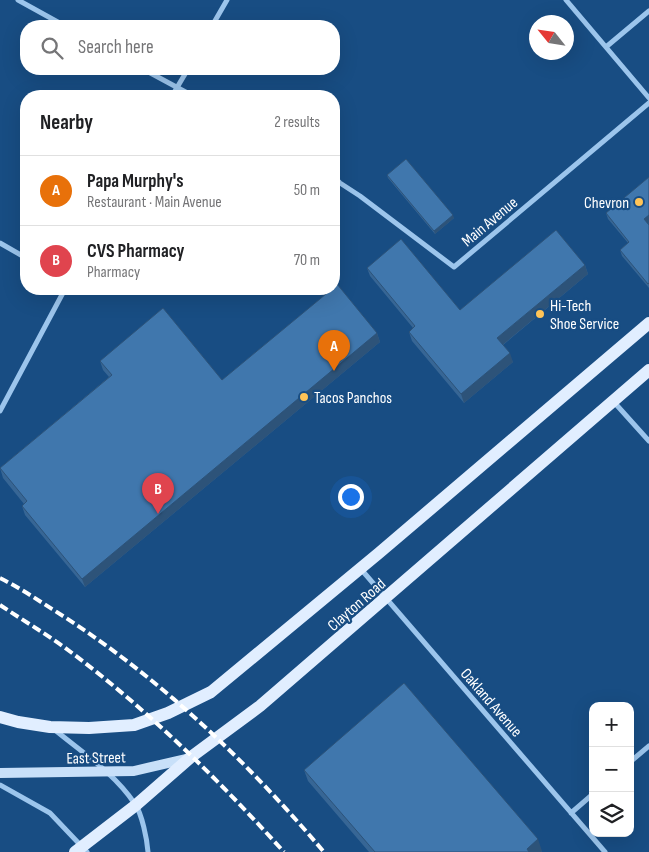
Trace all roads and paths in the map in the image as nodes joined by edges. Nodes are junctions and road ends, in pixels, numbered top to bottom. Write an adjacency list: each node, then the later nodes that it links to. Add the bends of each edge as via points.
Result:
1 (18, 0): 5 (street)
2 (227, 0): 6 (street)
3 (566, 0): 7 (street)
4 (649, 11): 7 (street)
5 (54, 20)
6 (215, 20)
7 (606, 47): 12 (street)
8 (154, 75): 10 (street)
9 (185, 75): 10 (street)
10 (177, 88): 11 (street)
11 (181, 90)
12 (649, 98)
13 (649, 103): 14 (street, Main Avenue, via 454,267)
14 (340, 183)
15 (0, 243): 16 (street)
16 (20, 255)
17 (62, 295): 21 (street)
18 (649, 323): 23 (main road, Clayton Road)
19 (649, 370): 20 (main road, Clayton Road)
20 (613, 401): 22 (street); 24 (main road, Clayton Road)
21 (0, 411)
22 (649, 441)
23 (360, 568): 24 (street, Oakland Avenue); 26 (main road, Clayton Road, via 211,692 134,725)
24 (386, 599): 28 (main road, Clayton Road, via 260,706); 35 (street, Oakland Avenue)
25 (0, 717): 26 (main road, Clayton Road)
26 (50, 727): 30 (street)
27 (649, 746): 29 (street)
28 (190, 757): 30 (main road, East Street, via 134,771); 34 (main road, Clayton Road)
29 (634, 759)
30 (108, 772): 31 (main road, East Street); 34 (street)
31 (0, 773)
32 (0, 785): 36 (street, via 50,813)
33 (589, 797): 35 (street)
34 (136, 805): 36 (main road, Clayton Road); 37 (street)
35 (571, 813): 38 (street, Oakland Avenue)
36 (82, 850)
37 (148, 852)
38 (605, 852)

